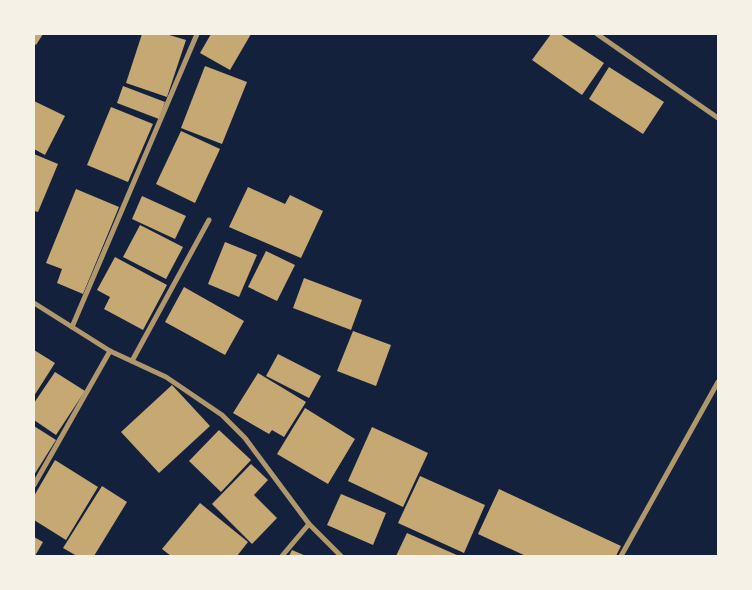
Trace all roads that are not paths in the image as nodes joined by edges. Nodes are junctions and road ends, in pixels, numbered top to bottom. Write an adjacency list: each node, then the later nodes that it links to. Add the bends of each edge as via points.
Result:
1 (197, 34): 6 (street)
2 (596, 34): 3 (street)
3 (718, 118)
4 (209, 220): 8 (street)
5 (34, 303): 6 (street)
6 (72, 327): 7 (street)
7 (110, 351): 8 (street); 10 (street)
8 (132, 361): 11 (street, via 166,377 222,415 245,438)
9 (718, 382): 14 (street)
10 (34, 485)
11 (309, 524): 12 (street); 13 (street)
12 (282, 556)
13 (341, 556)
14 (621, 556)

